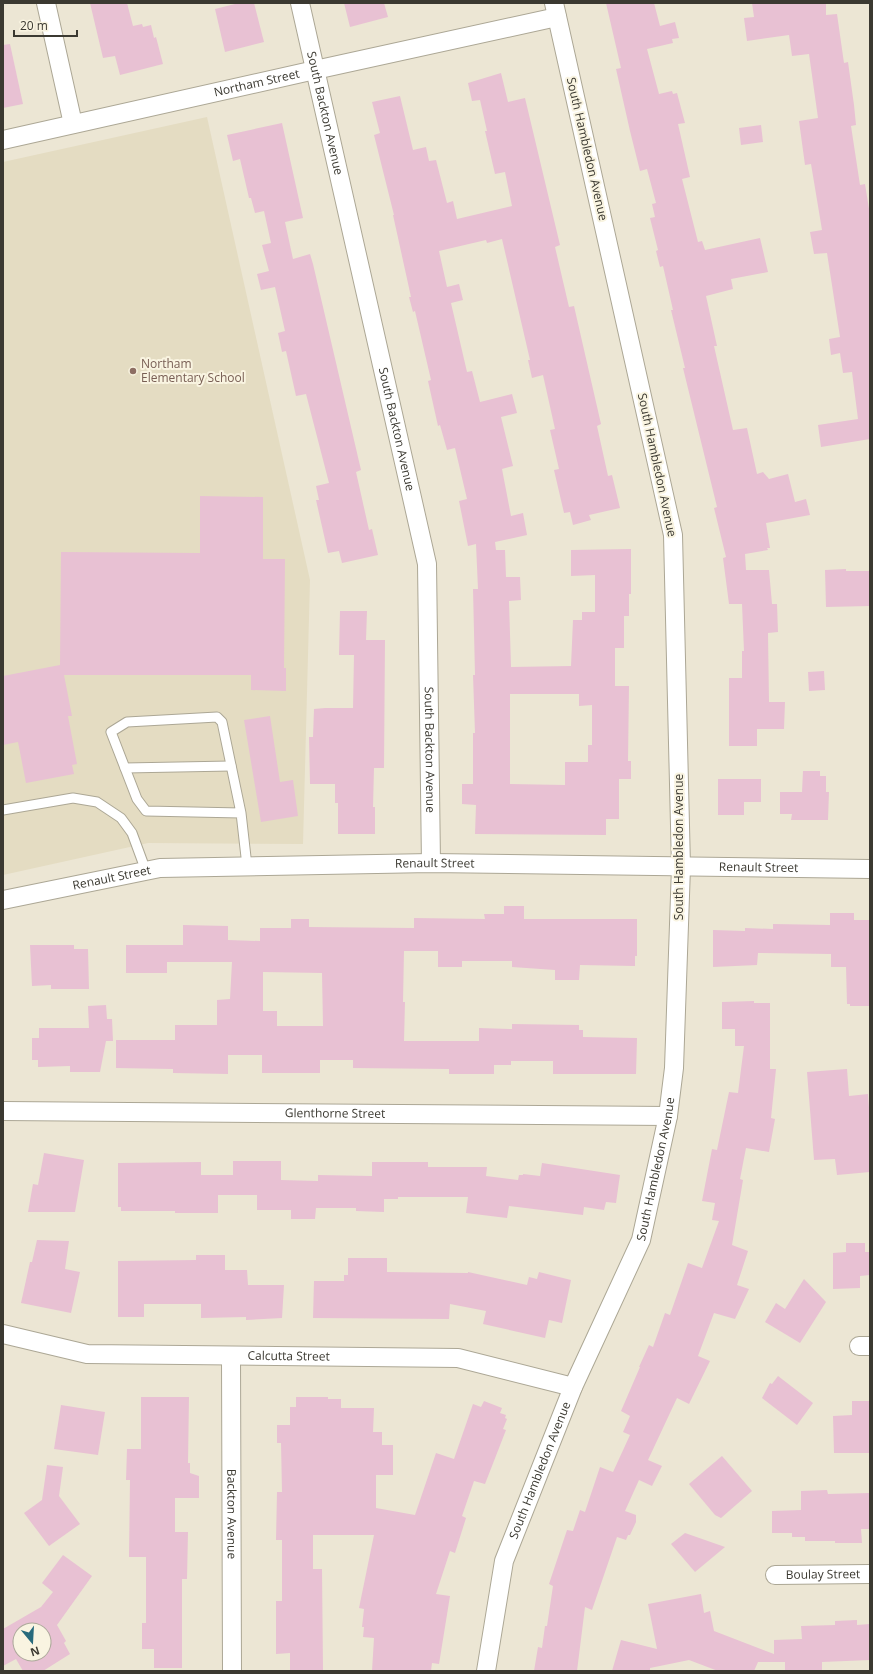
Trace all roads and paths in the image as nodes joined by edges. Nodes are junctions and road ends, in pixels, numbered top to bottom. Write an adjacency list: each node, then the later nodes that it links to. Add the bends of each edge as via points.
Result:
1 (46, 3): 5 (street)
2 (300, 3): 4 (street, South Backton Avenue)
3 (556, 10): 4 (street, Northam Street); 13 (street, South Hambledon Avenue, via 673,535)
4 (315, 70): 5 (street, Northam Street); 11 (street, South Backton Avenue, via 428,564)
5 (73, 124): 6 (street, Northam Street)
6 (3, 140)
7 (231, 766): 8 (lane); 8 (lane, via 222,722 217,717 127,722 111,732); 10 (lane)
8 (125, 768): 10 (lane, via 137,799 146,811)
9 (3, 810): 15 (lane, via 73,798 97,802 121,818 132,833)
10 (241, 813): 12 (lane)
11 (432, 863): 12 (street, Renault Street); 13 (street, Renault Street)
12 (247, 866): 15 (street, Renault Street, via 160,868)
13 (681, 867): 14 (street, Renault Street); 18 (street, South Hambledon Avenue, via 674,1068)
14 (870, 869)
15 (146, 871): 16 (street, Renault Street)
16 (3, 900)
17 (3, 1111): 18 (street, Glenthorne Street)
18 (668, 1116): 21 (street, South Hambledon Avenue, via 641,1240)
19 (3, 1334): 20 (street, Calcutta Street, via 87,1354)
20 (231, 1357): 21 (street, Calcutta Street, via 458,1358); 24 (street, Backton Avenue)
21 (573, 1387): 25 (street, South Hambledon Avenue, via 504,1561)
22 (870, 1574): 23 (street, Boulay Street)
23 (775, 1575)
24 (232, 1671)
25 (486, 1671)

